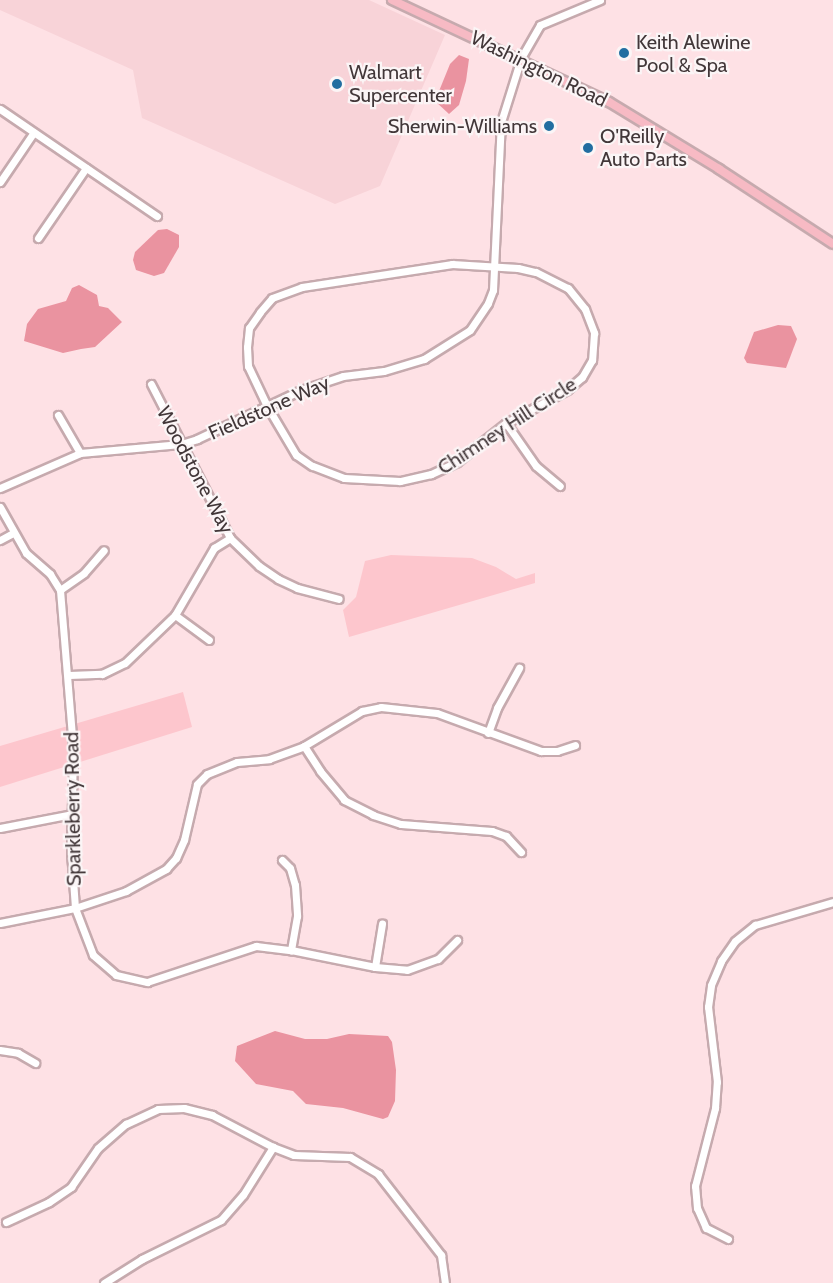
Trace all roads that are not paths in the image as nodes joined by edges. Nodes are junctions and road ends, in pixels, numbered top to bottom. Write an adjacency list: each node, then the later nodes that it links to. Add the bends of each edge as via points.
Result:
1 (392, 0): 3 (main road, Washington Road)
2 (600, 0): 3 (street, Fieldstone Way, via 540,25)
3 (521, 58): 10 (main road, Washington Road, via 609,102); 11 (street, Fieldstone Way, via 501,122)
4 (0, 110): 5 (street)
5 (34, 132): 6 (street); 7 (street)
6 (86, 168): 8 (street); 9 (street)
7 (0, 182)
8 (157, 216)
9 (38, 238)
10 (833, 244)
11 (494, 266): 13 (street, Fieldstone Way, via 488,303 470,330 457,339 424,359 344,376); 13 (street, Chimney Hill Circle, via 418,267 302,287 272,298 249,328 246,347 248,366); 15 (street, Chimney Hill Circle, via 536,272 568,288 585,309 594,333 592,360 582,377 567,390)
12 (151, 384): 16 (street, Woodstone Way)
13 (267, 406): 15 (street, Chimney Hill Circle, via 296,455 327,473 361,480 400,481 431,474 457,462); 16 (street, Fieldstone Way)
14 (58, 415): 17 (street)
15 (506, 423): 18 (street, via 536,466)
16 (181, 444): 17 (street, Fieldstone Way); 22 (street, Woodstone Way)
17 (80, 453): 19 (street, Fieldstone Way)
18 (560, 486)
19 (0, 488)
20 (0, 507): 21 (street)
21 (13, 533): 23 (street); 25 (street)
22 (230, 538): 26 (street, Woodstone Way, via 259,567 278,579); 27 (street, via 214,548)
23 (0, 540)
24 (104, 550): 25 (street, via 84,573)
25 (60, 591): 30 (street, Sparkleberry Road)
26 (339, 599)
27 (175, 615): 28 (street); 30 (street, via 125,663 102,674)
28 (209, 640)
29 (519, 668): 31 (street)
30 (69, 675): 34 (street, Sparkleberry Road)
31 (488, 733): 32 (street, via 541,751); 33 (street, via 436,713 381,707 362,711)
32 (575, 745)
33 (304, 746): 36 (street, via 344,800 374,815 401,824 492,831 506,836); 39 (street, via 269,759 237,762 207,774 197,784 184,840 166,869 126,891)
34 (72, 814): 35 (street); 39 (street, Sparkleberry Road, via 70,852)
35 (0, 828)
36 (521, 852)
37 (282, 860): 43 (street, via 290,868 295,885 297,915)
38 (833, 902): 49 (street, via 755,925 735,940 711,985 708,1006 715,1108 695,1186 697,1208 706,1228)
39 (75, 908): 40 (street); 43 (street, Sparkleberry Road, via 93,955 116,975 132,981 147,982 256,946)
40 (0, 922)
41 (382, 924): 44 (street)
42 (457, 940): 44 (street, Sparkleberry Road, via 438,959 407,970)
43 (291, 950): 44 (street, Sparkleberry Road)
44 (375, 967)
45 (0, 1050): 46 (street, via 18,1053)
46 (35, 1063)
47 (273, 1148): 48 (street, via 212,1115 184,1108 158,1109 126,1124 98,1148 70,1187 49,1202); 50 (street, via 243,1195 221,1220 142,1259); 51 (street, via 294,1155 350,1157 378,1174 441,1255)
48 (6, 1222)
49 (728, 1239)
50 (104, 1283)
51 (445, 1283)

